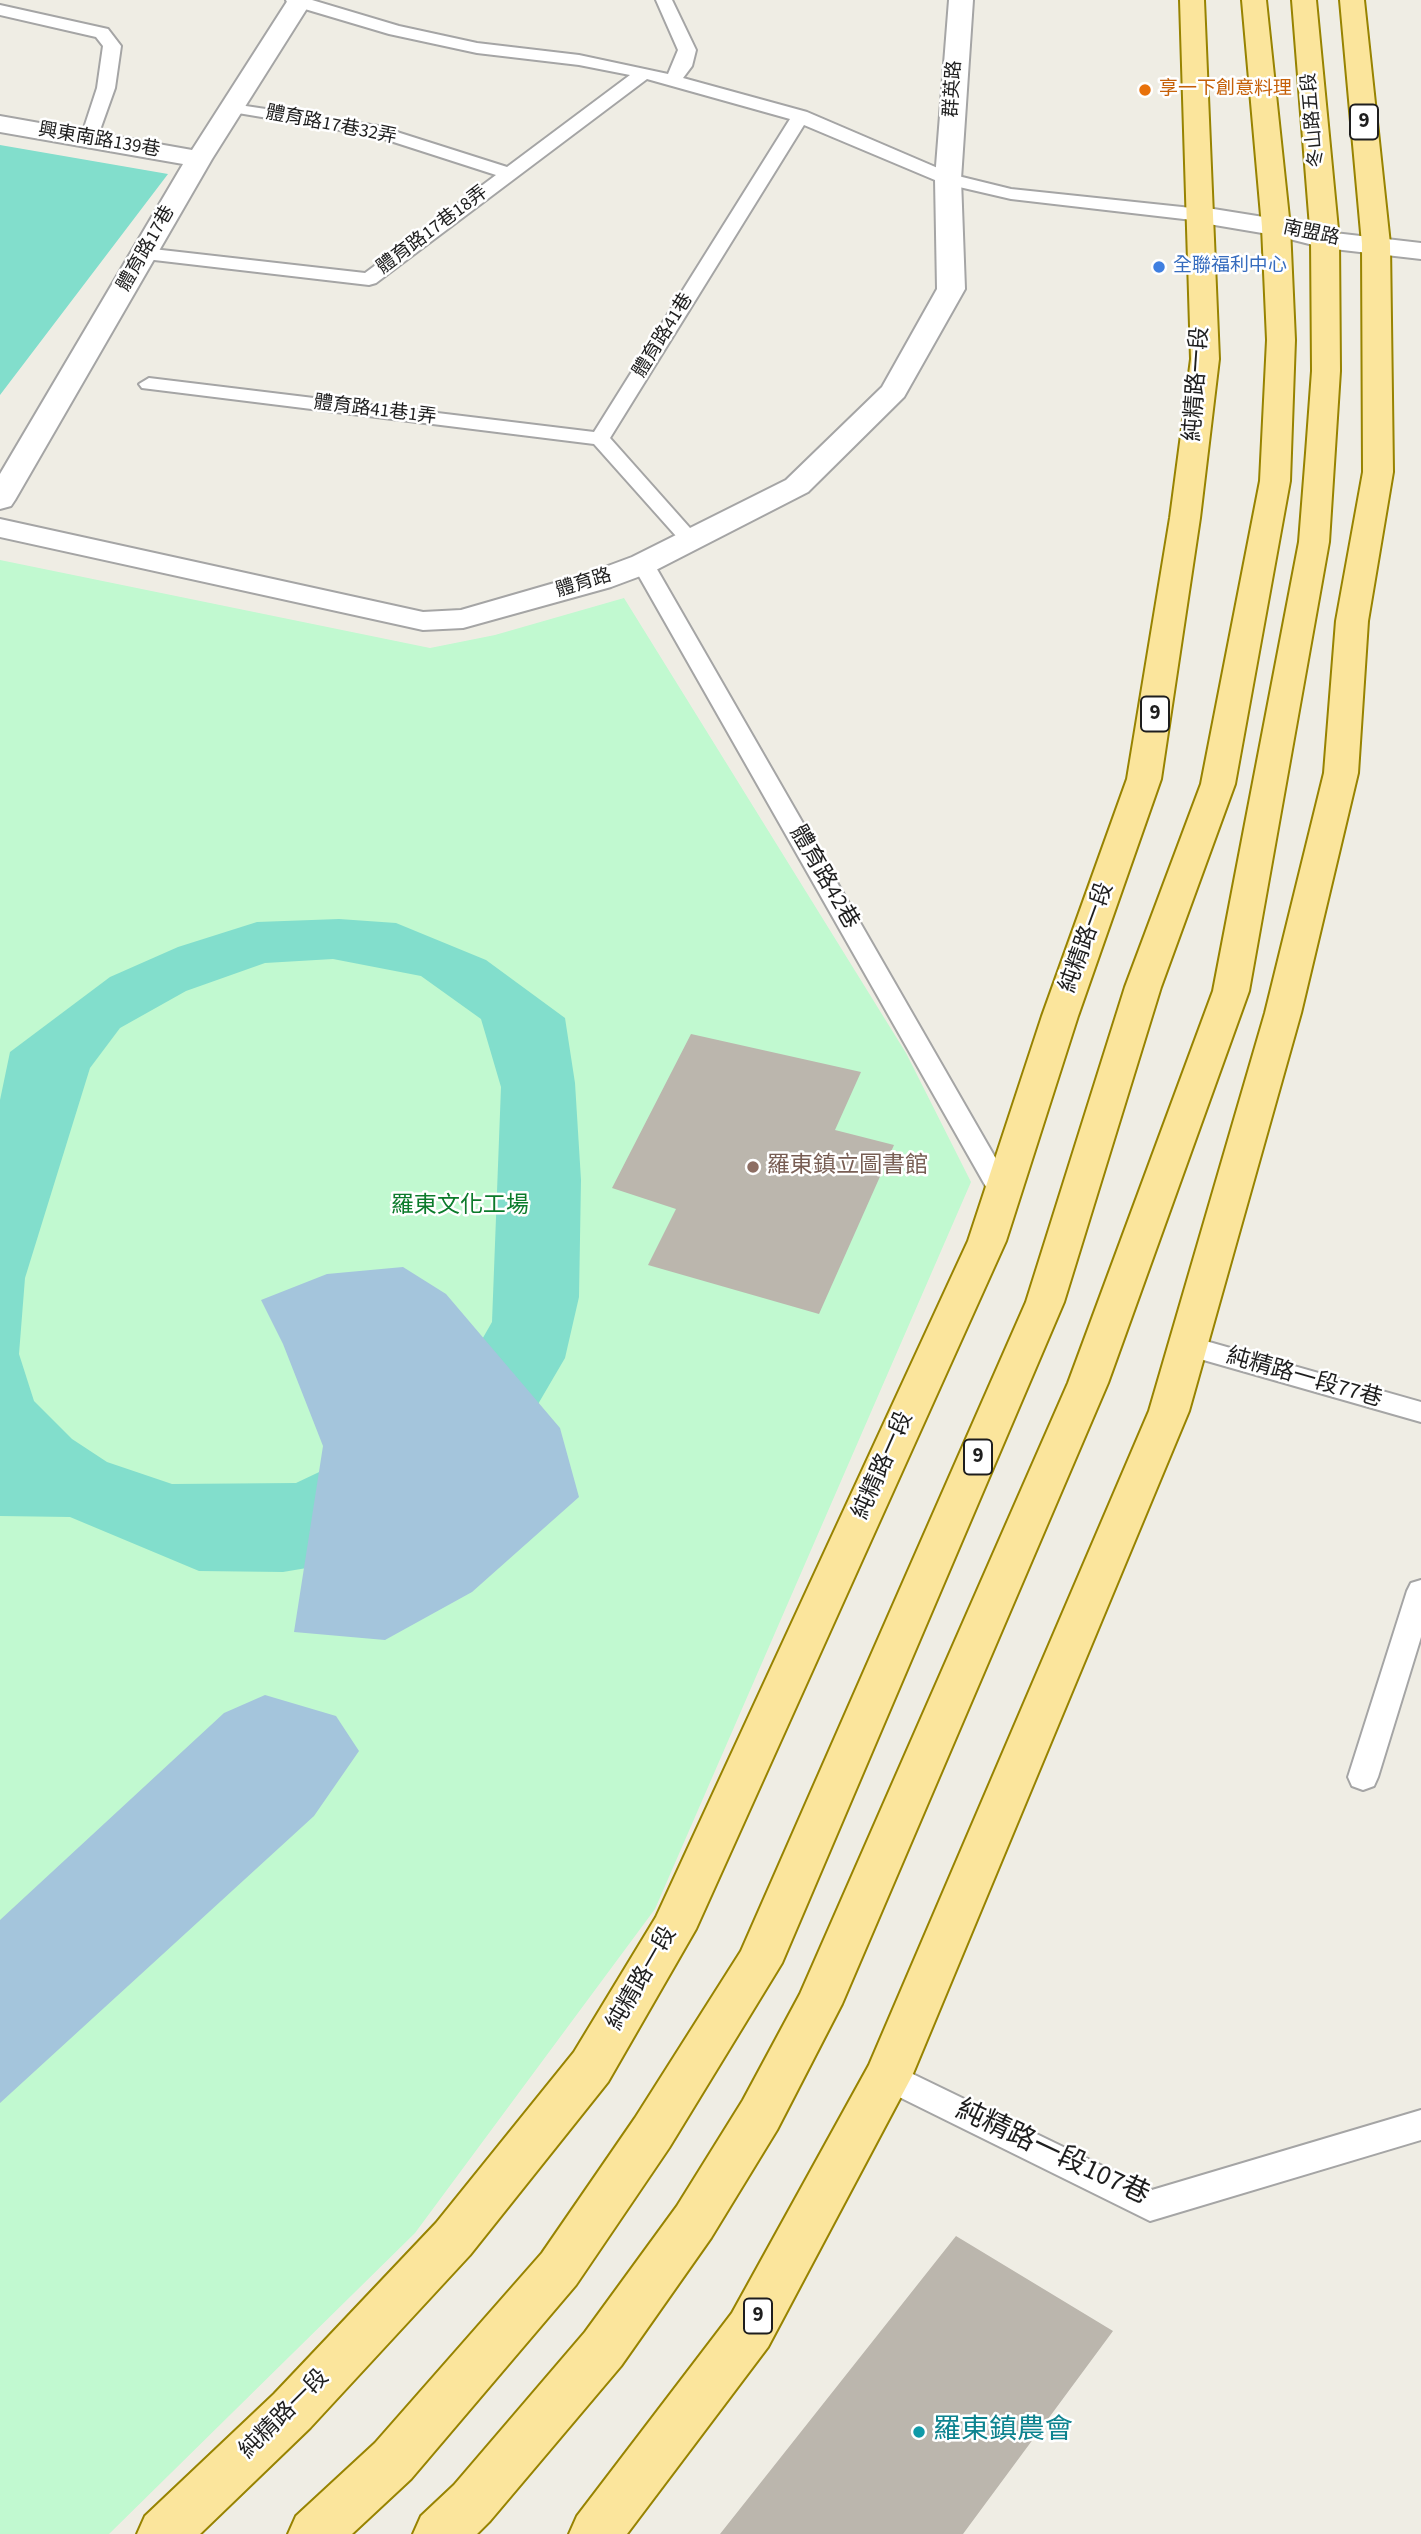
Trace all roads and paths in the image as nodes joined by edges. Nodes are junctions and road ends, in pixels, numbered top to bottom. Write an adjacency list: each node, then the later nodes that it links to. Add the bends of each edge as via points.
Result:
1 (664, 0): 10 (lane, via 687,50)
2 (961, 0): 17 (street, 群英路)
3 (1192, 0): 18 (main road, 9)
4 (1254, 0): 19 (main road, 9)
5 (1304, 0): 20 (main road, 冬山路五段 / 9)
6 (1352, 0): 21 (main road, 9)
7 (298, 1): 9 (lane, via 477,48); 11 (street, 體育路17巷)
8 (0, 10): 14 (lane, via 102,33 112,46 106,88)
9 (644, 73): 10 (lane); 16 (lane, 體育路17巷18弄)
10 (673, 80): 12 (lane)
11 (232, 107): 15 (street, 體育路17巷); 16 (lane, 體育路17巷32弄, via 378,131)
12 (801, 116): 17 (lane); 25 (lane, 體育路41巷)
13 (0, 124): 14 (street, 興東南路139巷)
14 (89, 140): 15 (street, 興東南路139巷)
15 (199, 159): 23 (street, 體育路17巷)
16 (510, 174): 23 (lane, 體育路17巷18弄, via 369,279)
17 (948, 178): 18 (lane, via 1011,194); 28 (street, 體育路, via 951,289 894,391 797,486)
18 (1201, 215): 19 (street, 南盟路); 30 (main road, 純精路一段 / 9, via 1205,359 1144,779)
19 (1276, 227): 20 (street, 南盟路); 38 (main road, 9, via 1281,340 1275,481 1218,784 1143,987 1045,1302 759,1963 559,2269 393,2461)
20 (1325, 240): 21 (street, 南盟路); 39 (main road, 9, via 1326,371 1314,542 1231,991 1088,1384 819,2004 760,2115 694,2222 603,2349 472,2503)
21 (1376, 244): 22 (street, 南盟路); 31 (main road, 9, via 1378,472 1352,621 1341,773 1283,1013)
22 (1421, 251)
23 (144, 254): 26 (street, 體育路17巷)
24 (149, 384): 25 (lane, 體育路41巷1弄)
25 (600, 439): 28 (lane)
26 (0, 500)
27 (0, 528): 29 (street, 體育路, via 423,621 463,619)
28 (691, 541): 29 (street, 體育路)
29 (643, 564): 30 (lane, 體育路42巷)
30 (1002, 1192): 37 (main road, 純精路一段 / 9, via 987,1241 673,1929 591,2067 453,2239 292,2411)
31 (1188, 1346): 32 (lane, 純精路一段77巷); 35 (main road, 9, via 1169,1411)
32 (1421, 1412)
33 (1421, 1591): 34 (lane)
34 (1363, 1777)
35 (888, 2076): 36 (lane, 純精路一段107巷, via 1150,2206); 40 (main road, 9, via 750,2330)
36 (1421, 2125)
37 (163, 2534)
38 (314, 2534)
39 (439, 2534)
40 (595, 2534)

